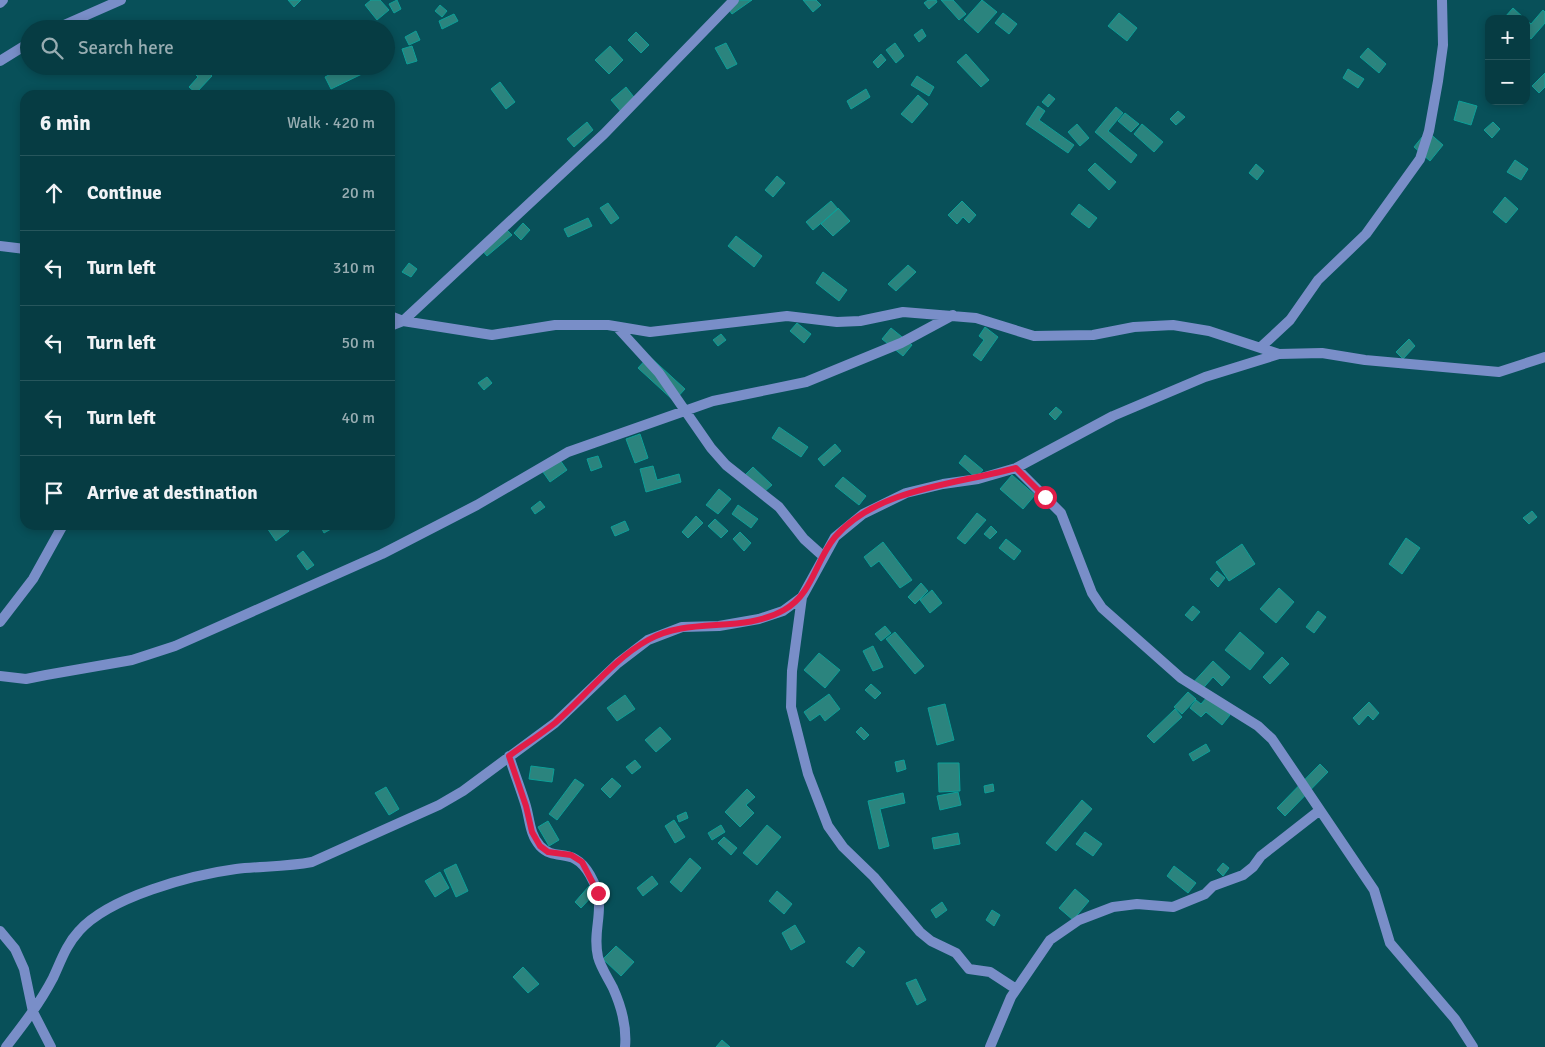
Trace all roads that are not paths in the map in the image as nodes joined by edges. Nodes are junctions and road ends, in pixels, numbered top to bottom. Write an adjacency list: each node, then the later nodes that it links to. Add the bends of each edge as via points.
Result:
1 (3, 0): 5 (street)
2 (121, 0): 6 (street)
3 (734, 0): 13 (street, via 604,134)
4 (1442, 0): 16 (street, via 1443,45 1429,131 1420,159 1366,234 1318,280 1290,320)
5 (0, 3)
6 (75, 20)
7 (20, 48): 8 (street)
8 (0, 60)
9 (0, 246): 10 (street)
10 (20, 248)
11 (953, 315): 15 (street, via 903,312 860,322 787,316 650,332); 16 (street, via 976,318 1034,336 1093,335 1173,324); 19 (street, via 901,343 806,382 713,402)
12 (395, 318): 13 (street)
13 (403, 321): 14 (street); 15 (street, via 492,335 555,325)
14 (395, 324)
15 (617, 327): 19 (street, via 659,373)
16 (1260, 347): 17 (street)
17 (1278, 354): 18 (street, via 1322,354 1499,372); 20 (street, via 1206,377 1113,416)
18 (1545, 357)
19 (686, 412): 22 (street, via 726,465 779,507 804,539); 25 (street, via 568,452 477,505 382,554 175,646 132,660 26,679)
20 (1016, 468): 22 (street, via 906,493 863,514 835,537); 27 (street, via 1061,514 1092,593 1102,608 1180,678 1258,726 1272,739)
21 (60, 530): 24 (street, via 34,580)
22 (824, 557): 23 (street)
23 (802, 596): 26 (street, via 783,611 759,620 682,627 648,640 618,663 554,723); 29 (street, via 792,671 791,707 808,774 828,826 920,932 956,953 969,969 990,972)
24 (0, 622)
25 (0, 676)
26 (509, 756): 30 (street, via 439,805 312,862 235,869 131,896 79,930); 33 (street, via 532,832 540,846 548,852 571,855 582,862 598,893 598,957 622,1012 627,1029)
27 (1320, 810): 29 (street, via 1261,856 1243,875 1213,886 1205,894 1164,908 1125,904 1079,920 1043,946); 35 (street, via 1374,890 1390,943 1455,1019)
28 (0, 931): 30 (street, via 15,949 24,968)
29 (1016, 989): 34 (street)
30 (33, 1012): 31 (street); 32 (street)
31 (6, 1047)
32 (51, 1047)
33 (625, 1047)
34 (990, 1047)
35 (1473, 1047)

